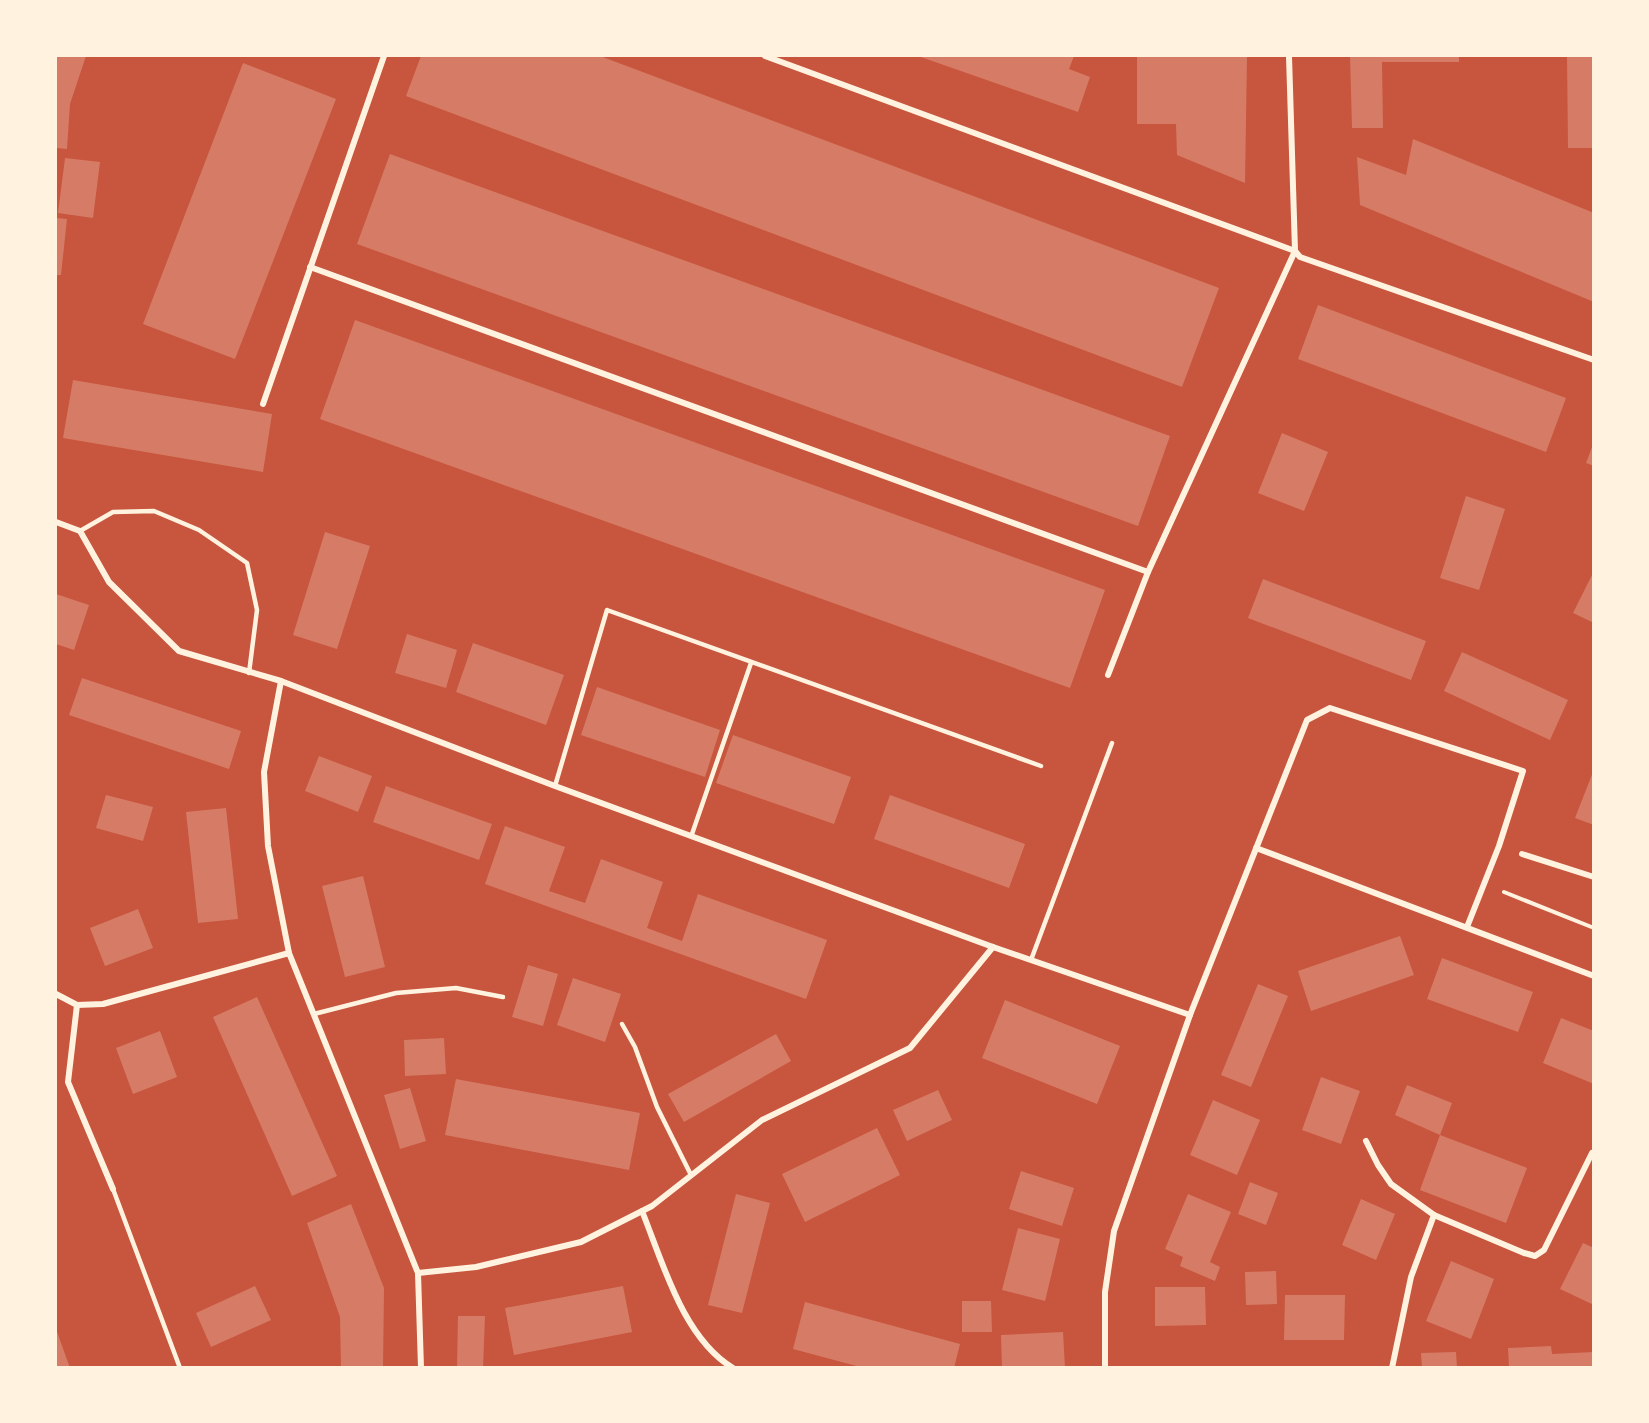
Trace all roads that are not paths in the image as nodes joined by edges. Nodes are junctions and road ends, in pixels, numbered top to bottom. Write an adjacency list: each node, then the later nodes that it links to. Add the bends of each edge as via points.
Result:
1 (384, 56): 5 (street)
2 (765, 56): 4 (street)
3 (1289, 56): 4 (street)
4 (1295, 251): 6 (street); 10 (street)
5 (310, 267): 7 (street); 10 (street)
6 (1593, 360)
7 (263, 404)
8 (56, 522): 9 (street)
9 (80, 531): 12 (street, via 110,582 179,651); 12 (lane, via 113,512 154,511 199,530 247,563 257,610)
10 (1148, 572): 13 (street)
11 (751, 663): 16 (lane); 17 (lane, via 606,610); 18 (lane)
12 (249, 673): 14 (street)
13 (1108, 675)
14 (282, 681): 17 (street); 24 (street, via 264,772 268,846)
15 (1112, 743): 25 (lane)
16 (1041, 766)
17 (555, 786): 18 (street)
18 (692, 834): 23 (street)
19 (1256, 848): 22 (street); 22 (street, via 1307,720 1330,708 1523,771); 31 (street)
20 (1522, 854): 21 (street)
21 (1593, 877)
22 (1467, 927): 26 (street)
23 (993, 947): 25 (street); 35 (street, via 910,1048 762,1120)
24 (289, 953): 29 (street, via 103,1004); 30 (street)
25 (1031, 960): 31 (street)
26 (1593, 976)
27 (56, 994): 29 (street)
28 (503, 997): 30 (lane, via 456,988 396,993)
29 (77, 1005): 36 (street, via 68,1082)
30 (314, 1014): 39 (street)
31 (1190, 1015): 43 (street, via 1114,1231 1105,1292)
32 (622, 1024): 35 (lane)
33 (1366, 1141): 38 (street, via 1391,1184)
34 (1592, 1153): 38 (street, via 1544,1250 1535,1256)
35 (691, 1175): 37 (street)
36 (113, 1189): 40 (lane)
37 (642, 1211): 39 (street, via 581,1242 476,1267); 42 (street, via 685,1315 719,1359)
38 (1434, 1215): 44 (street, via 1410,1277)
39 (418, 1273): 41 (street)
40 (180, 1368)
41 (421, 1368)
42 (733, 1368)
43 (1105, 1368)
44 (1392, 1368)

